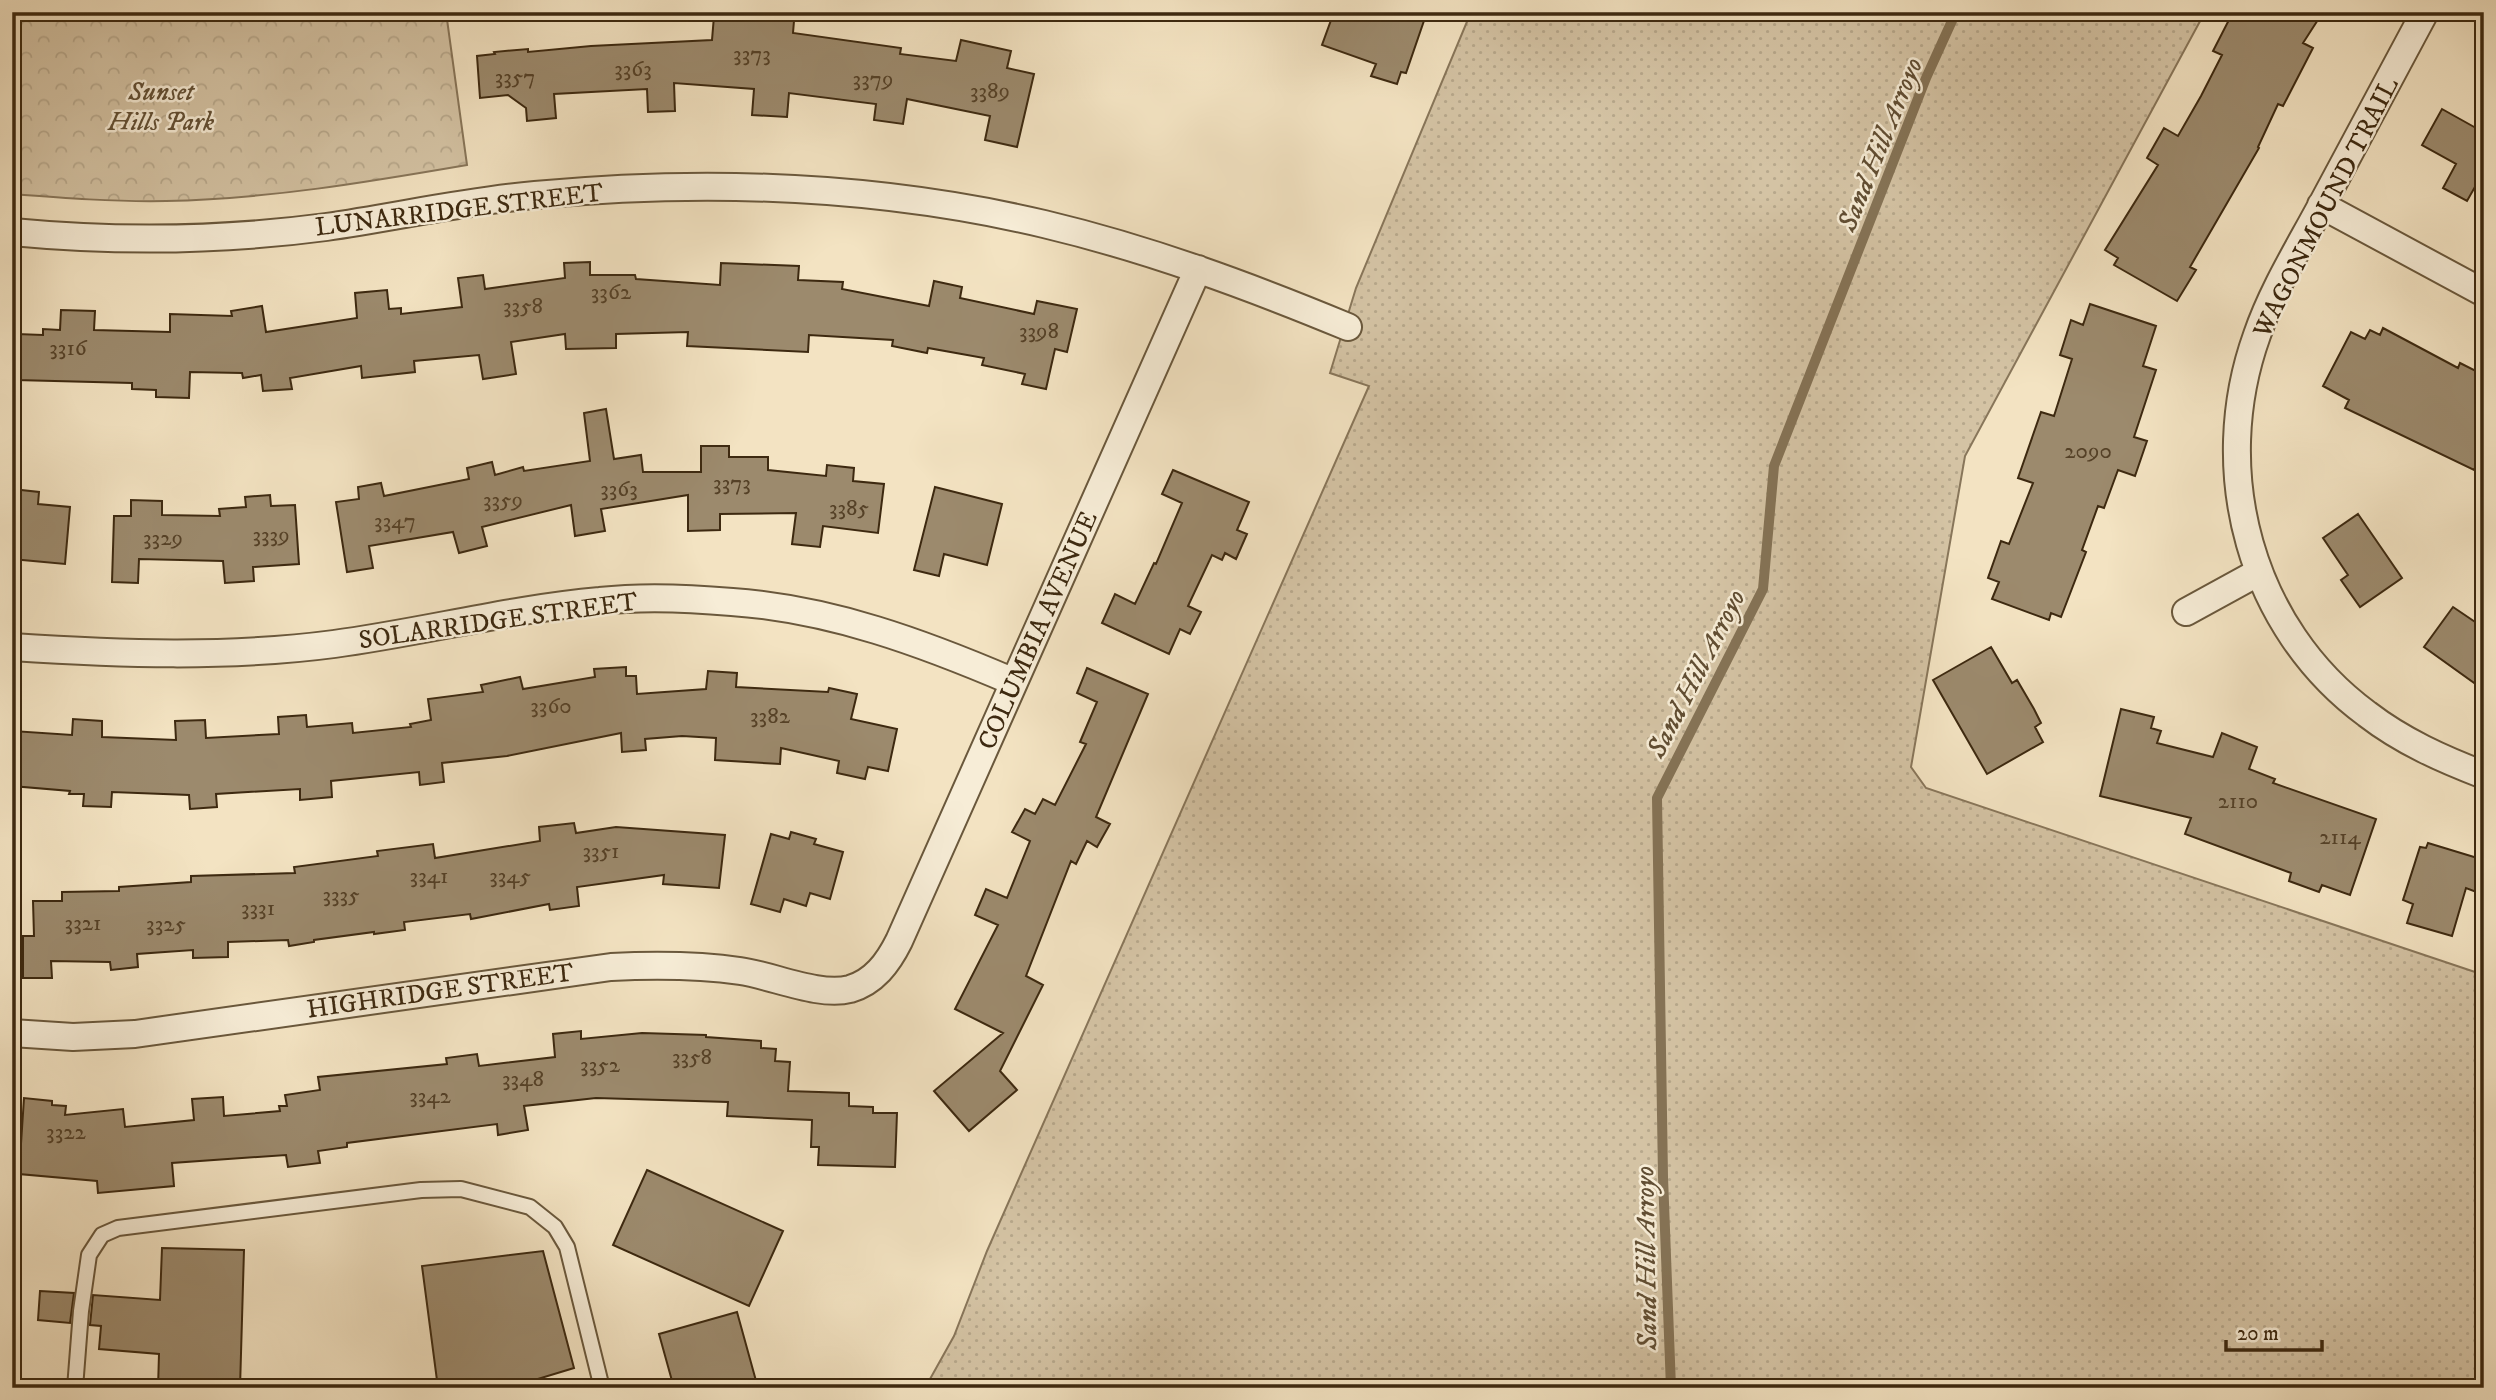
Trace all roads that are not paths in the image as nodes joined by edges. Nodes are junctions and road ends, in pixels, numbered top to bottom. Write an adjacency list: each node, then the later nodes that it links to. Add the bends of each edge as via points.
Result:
1 (2425, 12): 2 (street, WAGONMOUND TRAIL)
2 (2321, 205): 5 (street); 7 (street, WAGONMOUND TRAIL, via 2256,336 2240,406 2237,474 2241,509)
3 (12, 232): 4 (street, LUNARRIDGE STREET, via 115,239 217,237 325,227 533,195 736,186 858,194 986,212)
4 (1198, 269): 6 (street, LUNARRIDGE STREET); 10 (street, COLUMBIA AVENUE)
5 (2484, 293)
6 (1348, 327)
7 (2259, 572): 8 (street); 11 (street, WAGONMOUND TRAIL, via 2303,651 2343,695 2388,730)
8 (2186, 612)
9 (12, 647): 10 (street, SOLARRIDGE STREET, via 162,652 289,648 372,639 600,601 689,599 778,607 861,625 935,648)
10 (1014, 682): 12 (street, COLUMBIA AVENUE, via 893,954)
11 (2484, 775)
12 (872, 991): 13 (street, HIGHRIDGE STREET, via 824,991 735,970 611,967 135,1034 73,1037)
13 (12, 1033)
14 (75, 1388): 15 (lane, via 89,1255 110,1231 394,1193 461,1189 530,1207 555,1227 567,1247)
15 (602, 1388)

